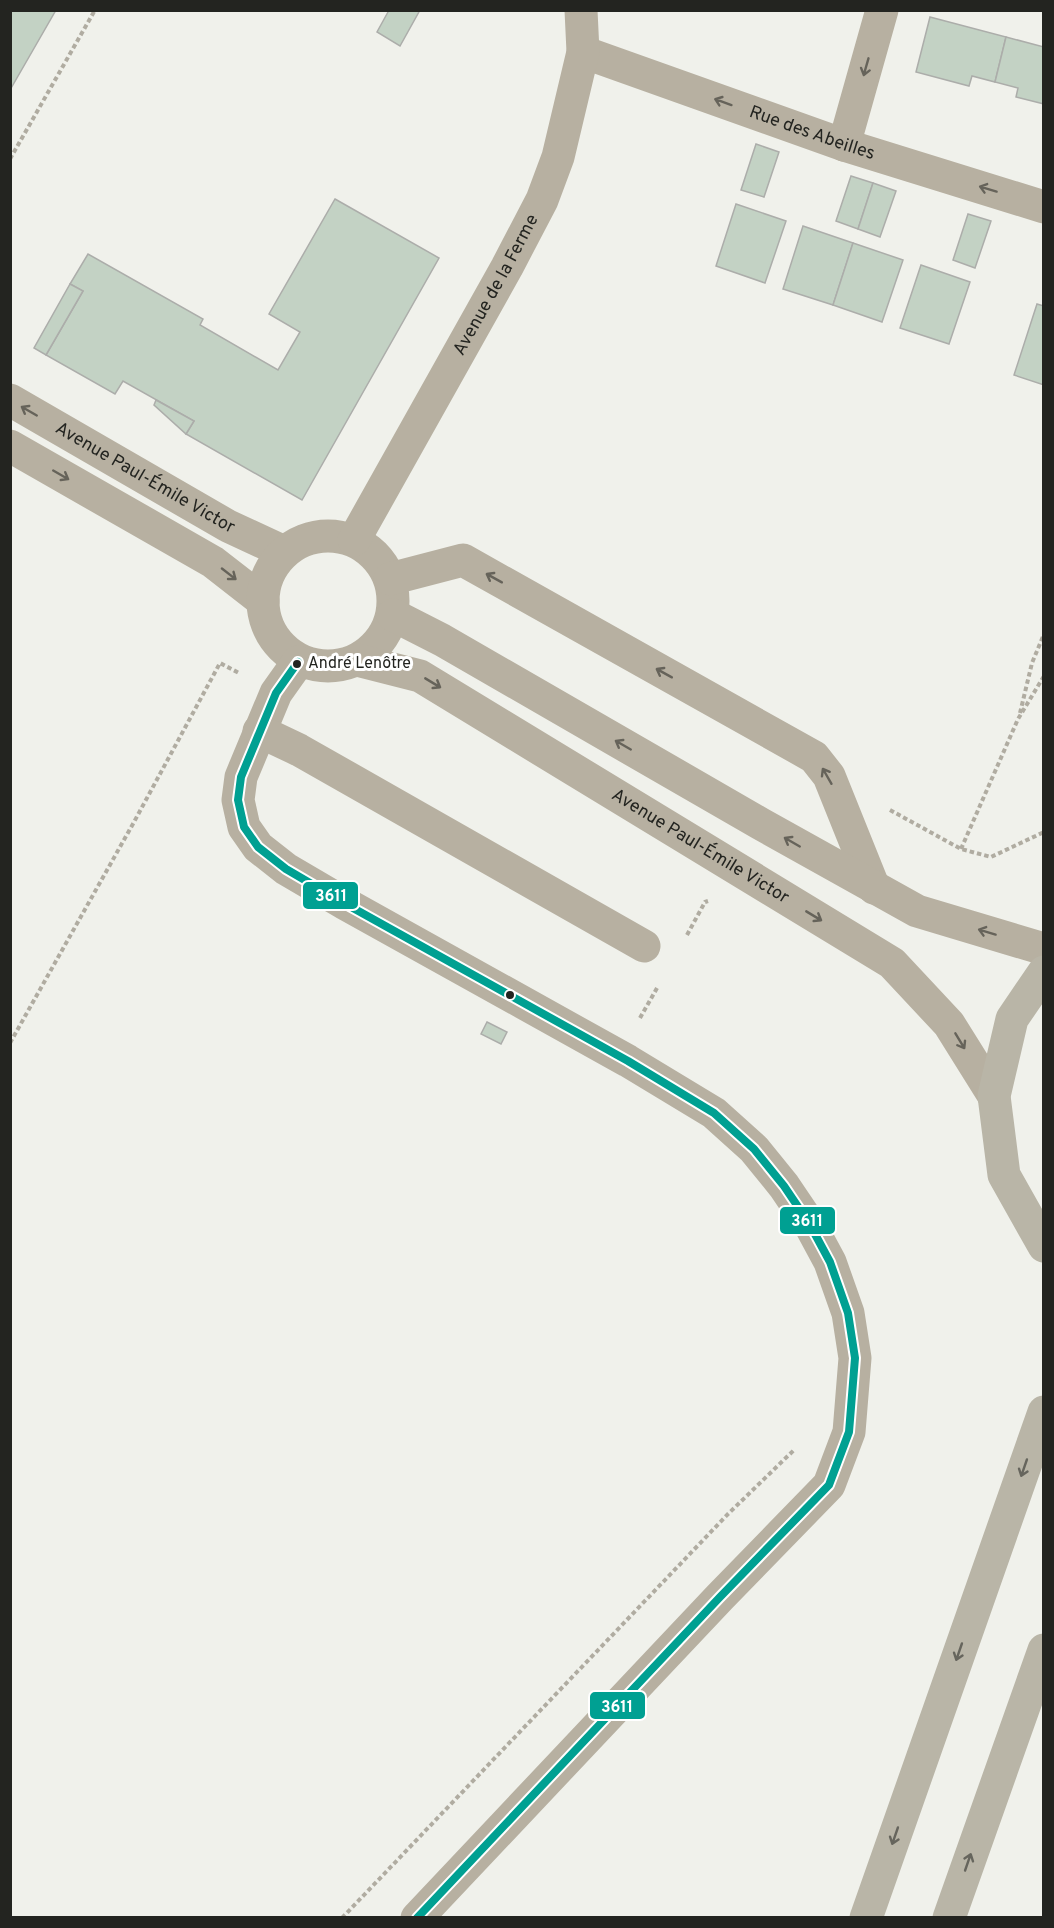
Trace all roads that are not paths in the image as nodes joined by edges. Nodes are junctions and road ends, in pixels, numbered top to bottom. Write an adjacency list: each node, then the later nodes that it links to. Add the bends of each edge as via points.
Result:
1 (581, 10): 3 (street, Avenue de la Ferme)
2 (882, 10): 4 (street, one-way to 4)
3 (583, 52): 4 (street, Rue des Abeilles, one-way to 3); 8 (street, Avenue de la Ferme, via 558,157 542,200)
4 (844, 145): 5 (street, Rue des Abeilles, one-way to 4)
5 (1044, 207)
6 (10, 400): 9 (street, Avenue Paul-Émile Victor, one-way to 6, via 228,526)
7 (10, 446): 11 (street, one-way to 11, via 213,562)
8 (354, 540): 9 (street, via 334,535 314,537); 10 (street, via 376,556)
9 (282, 551): 11 (street, via 267,569)
10 (390, 579): 12 (street); 16 (street, one-way to 10, via 829,777 814,758 463,560)
11 (262, 601): 14 (street, via 265,620 274,638)
12 (393, 615): 13 (street, via 380,641); 16 (street, one-way to 12)
13 (357, 660): 14 (street, via 322,666); 20 (street, Avenue Paul-Émile Victor, one-way to 20, via 420,676 892,963 949,1024)
14 (298, 662): 15 (street, via 276,693)
15 (259, 731): 17 (street); 24 (street, via 241,777 238,800 244,827 258,847 286,869 714,1113 754,1149 809,1223 830,1262 844,1303 855,1358 849,1432 829,1485)
16 (874, 888): 18 (street, one-way to 16, via 917,911)
17 (644, 946)
18 (1044, 949)
19 (1044, 972): 20 (main road, via 1011,1019)
20 (994, 1096): 21 (main road, via 1004,1175)
21 (1043, 1246)
22 (1044, 1413): 25 (main road, one-way to 25)
23 (1044, 1650): 26 (main road, one-way to 23)
24 (417, 1917)
25 (866, 1917)
26 (949, 1917)

